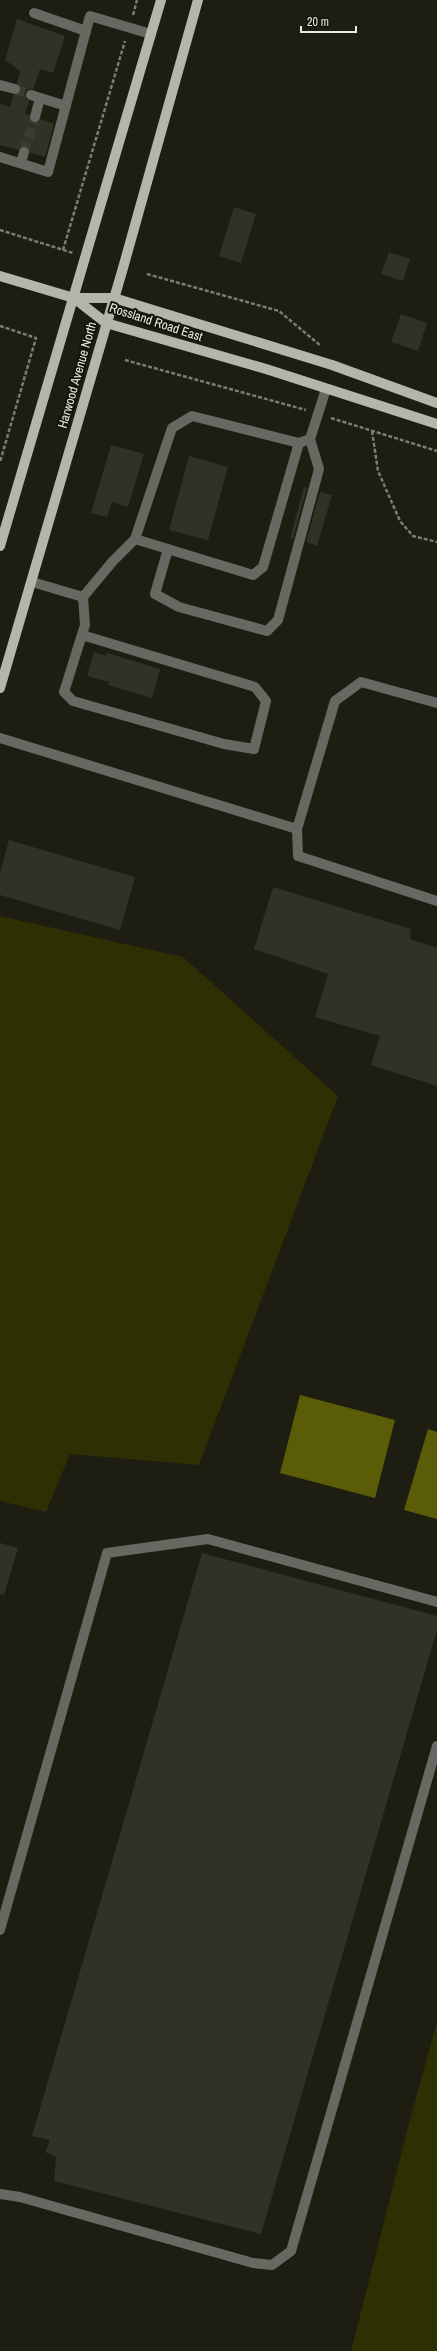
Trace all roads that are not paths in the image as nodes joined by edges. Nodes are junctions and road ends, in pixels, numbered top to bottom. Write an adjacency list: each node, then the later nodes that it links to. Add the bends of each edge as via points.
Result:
1 (161, 0): 5 (main road, Harwood Avenue North)
2 (198, 0): 15 (main road, Harwood Avenue North)
3 (34, 14): 4 (lane)
4 (86, 31): 5 (lane, via 90,16); 8 (lane)
5 (151, 34): 14 (main road, Harwood Avenue North)
6 (0, 85): 7 (lane)
7 (15, 89)
8 (66, 106): 9 (lane, via 36,96); 12 (lane, via 48,172)
9 (35, 117)
10 (24, 152): 12 (lane)
11 (0, 157): 12 (lane)
12 (21, 163)
13 (0, 276): 14 (main road)
14 (74, 298): 15 (main road, Rossland Road East); 16 (main road, Rossland Road East); 23 (main road, Harwood Avenue North)
15 (114, 298): 16 (main road, Harwood Avenue North); 18 (main road, Rossland Road East, via 332,365)
16 (106, 323): 17 (main road, Rossland Road East); 25 (main road, Harwood Avenue North)
17 (326, 389): 19 (main road, Rossland Road East); 20 (lane)
18 (437, 403)
19 (437, 424)
20 (310, 439): 21 (lane); 24 (lane, via 319,468 278,620 267,631 179,607 155,594)
21 (299, 442): 22 (lane, via 192,416 172,428); 24 (lane, via 263,567 253,576)
22 (135, 539): 24 (lane); 26 (lane)
23 (0, 546)
24 (168, 549)
25 (32, 582): 26 (lane); 28 (main road, Harwood Avenue North)
26 (84, 597): 27 (lane, via 85,625)
27 (82, 635): 27 (lane, via 64,692 73,700 224,744 254,749 266,701 255,687)
28 (0, 688)
29 (437, 703): 31 (lane, via 361,682 335,701)
30 (0, 738): 31 (lane)
31 (298, 828): 32 (lane, via 298,856)
32 (437, 901)
33 (437, 1602): 35 (lane, via 208,1539 107,1553)
34 (437, 1746): 36 (lane, via 291,2251 272,2265 253,2263 20,2197)
35 (0, 1930)
36 (0, 2194)

